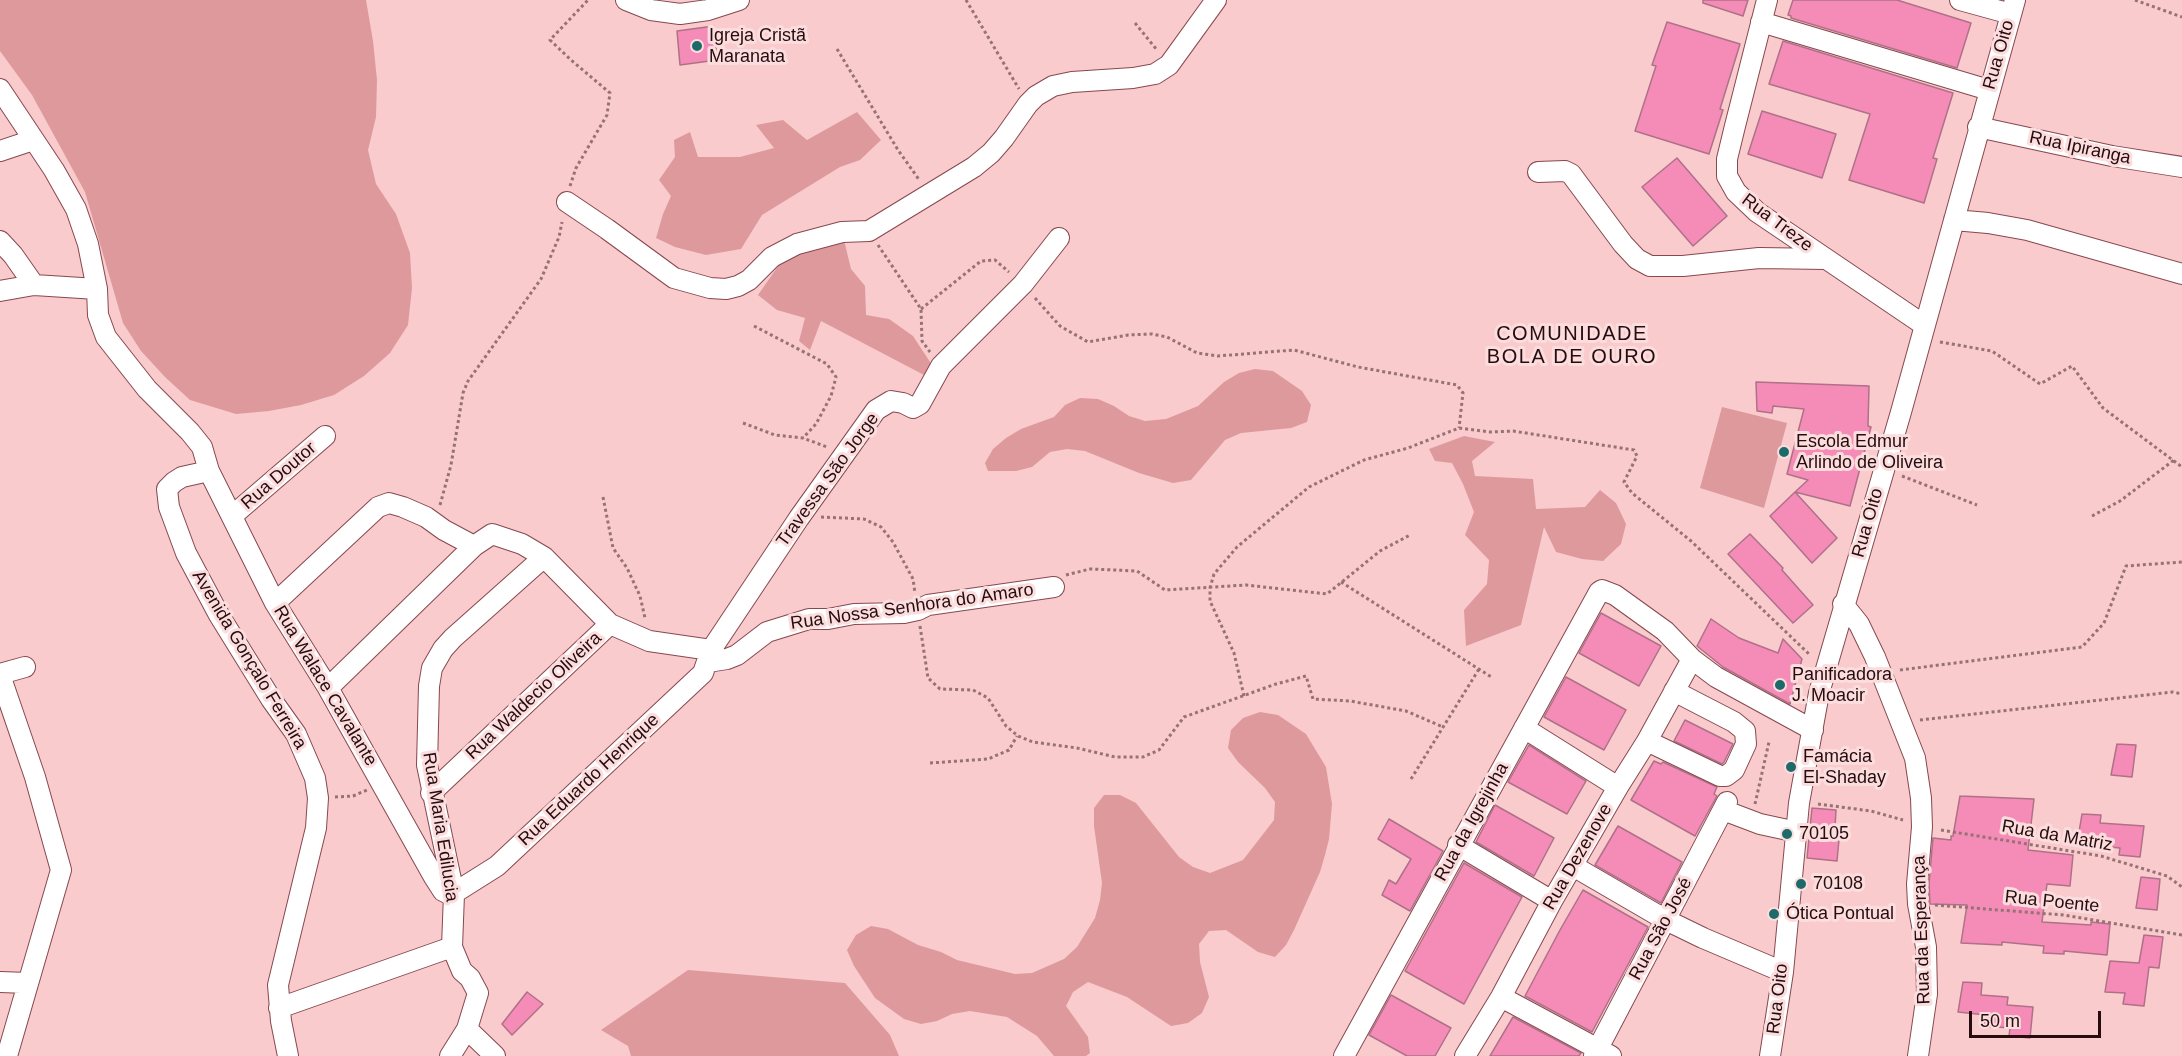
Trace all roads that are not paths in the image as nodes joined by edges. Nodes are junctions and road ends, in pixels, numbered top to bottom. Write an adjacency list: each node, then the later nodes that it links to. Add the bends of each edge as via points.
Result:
1 (626, 0): 2 (street, via 651,10 680,14)
2 (739, 0)
3 (1215, 0): 15 (street, via 1169,65 1155,74 1053,86 1028,104 991,153 974,167 869,231 842,232 797,244 772,257 738,286 710,288 674,278)
4 (1767, 0): 7 (street, Rua Treze)
5 (1960, 0): 6 (street)
6 (2013, 7): 9 (street, Rua Oito)
7 (1761, 22): 9 (street); 19 (street, Rua Treze, via 1727,159 1727,176 1736,192 1757,212)
8 (0, 89): 11 (street, Rua Walace Cavalante)
9 (1989, 90): 10 (street, Rua Oito)
10 (1978, 127): 13 (street, Rua Ipiranga); 16 (street, Rua Oito)
11 (33, 140): 12 (street); 22 (street, Rua Walace Cavalante, via 76,209)
12 (0, 151)
13 (2182, 167)
14 (1538, 172): 19 (street, via 1571,174 1623,244 1650,266 1759,258)
15 (567, 202)
16 (1954, 220): 20 (street, via 2027,230); 24 (street, Rua Oito)
17 (1059, 238): 34 (street, Travessa São Jorge, via 1023,284 941,366 920,404 913,408 891,401 876,410)
18 (0, 241): 21 (street)
19 (1826, 258): 24 (street, Rua Treze)
20 (2182, 274)
21 (34, 285): 22 (street); 23 (street)
22 (97, 289): 26 (street, Rua Walace Cavalante, via 98,315 106,337 147,389 197,439)
23 (0, 291)
24 (1922, 331): 32 (street, Rua Oito)
25 (325, 436): 27 (street, Rua Doutor)
26 (209, 471): 27 (street, Rua Walace Cavalante); 56 (street, Avenida Gonçalo Ferreira, via 174,482 167,489 169,507 186,553 219,615 296,734 315,778 318,798 316,828 280,972)
27 (232, 516): 31 (street, Rua Walace Cavalante)
28 (474, 546): 29 (street, via 492,534); 31 (street, via 426,517 389,503 378,507); 38 (street)
29 (544, 556): 33 (street); 44 (street, Rua Maria Edilucia, via 453,638 437,658 429,686 427,765)
30 (1054, 587): 34 (street, Rua Nossa Senhora do Amaro, via 928,605 918,610 809,619 767,632 737,655)
31 (275, 603): 38 (street, Rua Walace Cavalante)
32 (1844, 604): 41 (street, Rua Oito); 66 (street, Rua da Esperança, via 1875,657 1915,759 1921,798 1916,825 1918,904 1927,967)
33 (610, 624): 34 (street, via 649,641); 44 (street, Rua Waldecio Oliveira)
34 (710, 656): 48 (street, Rua Eduardo Henrique, via 703,673 497,866)
35 (1692, 659): 39 (street, Rua Dezenove); 40 (street, Rua da Igrejinha, via 1665,631 1602,590); 41 (street, via 1716,677)
36 (25, 666): 37 (street)
37 (0, 674): 54 (street, via 61,870)
38 (328, 688): 48 (street, Rua Walace Cavalante, via 434,878 443,891)
39 (1674, 691): 42 (street, Rua Dezenove); 42 (street, via 1745,731 1746,744 1734,770 1726,776 1712,773)
40 (1524, 728): 43 (street); 46 (street, Rua da Igrejinha)
41 (1813, 730): 45 (street, Rua Oito)
42 (1647, 741): 43 (street, Rua Dezenove)
43 (1618, 787): 47 (street, Rua Dezenove)
44 (431, 793): 48 (street, Rua Maria Edilucia)
45 (1797, 832): 50 (street, Rua São José, via 1752,821 1725,806); 52 (street, Rua Oito)
46 (1458, 845): 49 (street); 63 (street, Rua da Igrejinha)
47 (1573, 866): 49 (street, Rua Dezenove); 50 (street)
48 (453, 895): 51 (street, Rua Maria Edilucia)
49 (1552, 901): 55 (street, Rua Dezenove)
50 (1666, 920): 52 (street); 58 (street, Rua São José)
51 (452, 947): 56 (street); 57 (street, Rua Maria Edilucia, via 462,971 478,993)
52 (1783, 972): 65 (street, Rua Oito)
53 (0, 982): 54 (street)
54 (28, 984): 59 (street)
55 (1501, 997): 58 (street); 64 (street, Rua Dezenove)
56 (279, 1008): 60 (street, Avenida Gonçalo Ferreira)
57 (466, 1029): 61 (street, Rua Maria Edilucia); 62 (street)
58 (1601, 1054)
59 (6, 1056)
60 (288, 1056)
61 (450, 1056)
62 (495, 1056)
63 (1344, 1056)
64 (1465, 1056)
65 (1770, 1056)
66 (1918, 1056)

